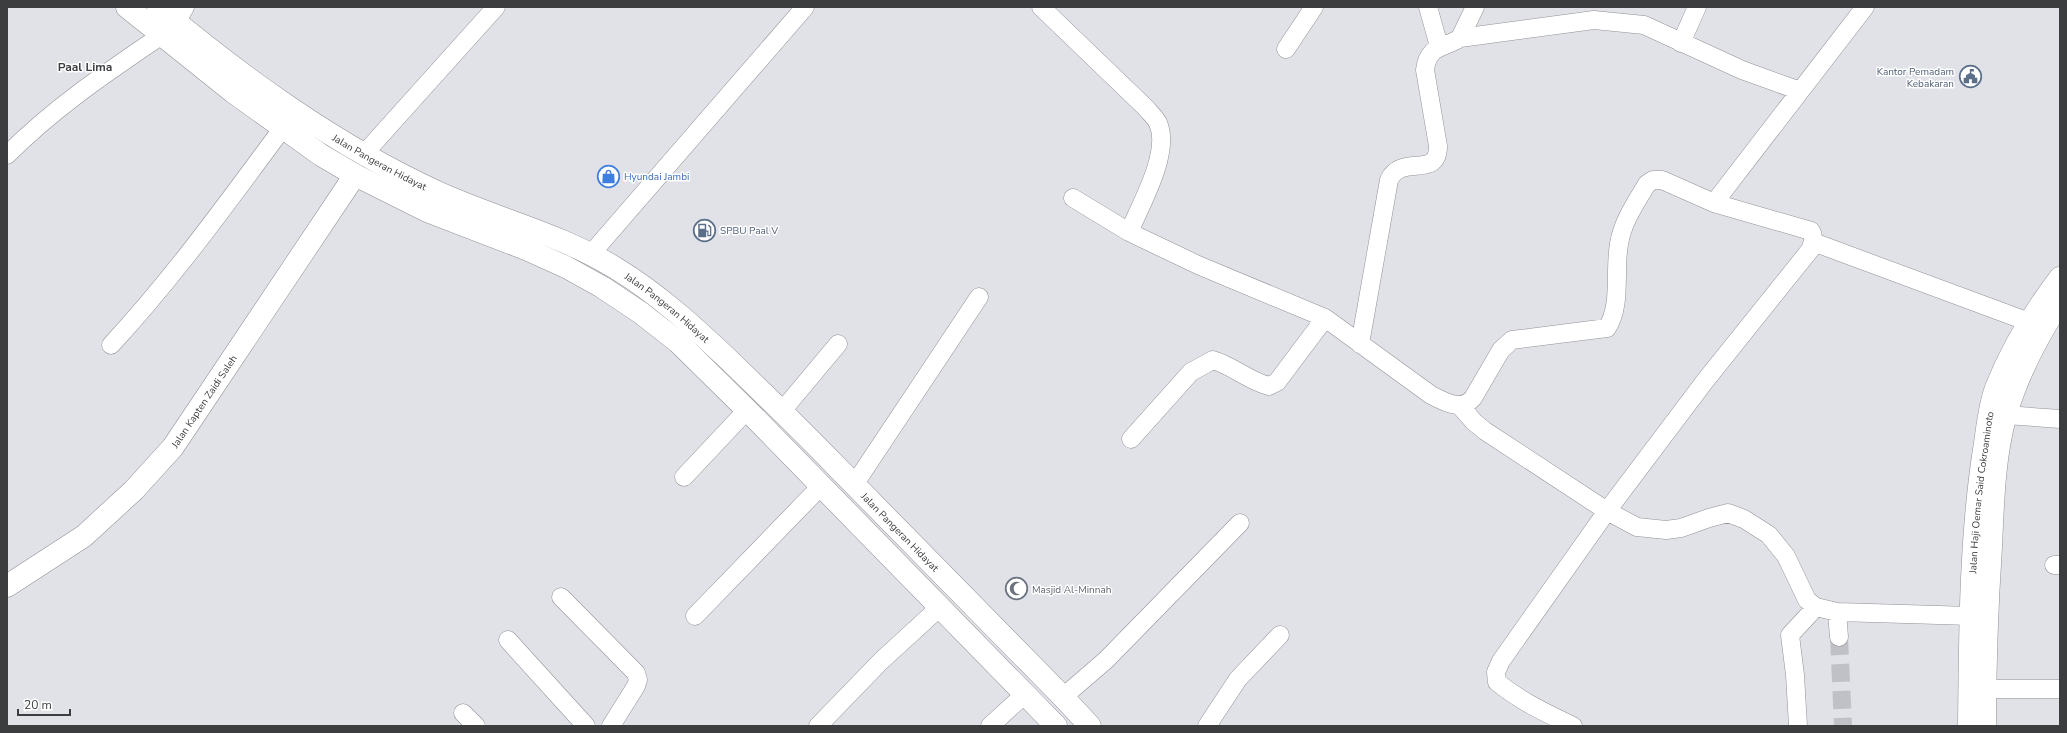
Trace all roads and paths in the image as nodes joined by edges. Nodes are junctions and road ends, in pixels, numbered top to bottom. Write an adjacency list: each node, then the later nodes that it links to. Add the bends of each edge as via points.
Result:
1 (127, 7): 11 (main road, Jalan Pangeran Hidayat)
2 (158, 7): 11 (main road, Jalan Pangeran Hidayat)
3 (805, 7): 24 (street)
4 (1041, 7): 22 (street, via 1158,122 1161,135 1155,174)
5 (1314, 7): 15 (street)
6 (1428, 7): 14 (street)
7 (1475, 7): 12 (street)
8 (1697, 7): 13 (street)
9 (1865, 7): 16 (street)
10 (496, 8): 19 (street)
11 (174, 22): 17 (main road, Jalan Pangeran Hidayat); 18 (street, via 70,98); 19 (main road, Jalan Pangeran Hidayat, via 330,135)
12 (1460, 38): 13 (street, via 1594,20 1644,25); 14 (street)
13 (1681, 43): 16 (street, via 1742,70)
14 (1439, 46): 35 (street, via 1430,54 1425,70 1438,154 1436,159 1428,164 1398,169 1389,180)
15 (1286, 48)
16 (1800, 91): 21 (street)
17 (282, 129): 19 (main road, Jalan Pangeran Hidayat); 36 (street, via 203,237 144,310)
18 (7, 155)
19 (359, 165): 24 (main road, Jalan Pangeran Hidayat, via 531,228); 27 (main road, Jalan Pangeran Hidayat, via 427,211 526,249); 48 (main road, Jalan Kapten Zaidi Saleh, via 172,447 134,490 84,536)
20 (1073, 198): 22 (street)
21 (1714, 203): 23 (street, via 1804,228 1814,236); 37 (street, via 1662,180 1654,180 1647,184 1626,222 1619,244 1614,313 1607,328 1512,340 1501,350 1473,398)
22 (1129, 232): 30 (street, via 1198,265)
23 (1814, 242): 31 (street); 46 (street)
24 (590, 254): 25 (main road, Jalan Pangeran Hidayat)
25 (617, 268): 27 (main road); 32 (main road, Jalan Pangeran Hidayat, via 656,295)
26 (2060, 278): 31 (main road, Jalan Haji Oemar Said Cokroaminoto)
27 (602, 287): 33 (main road, Jalan Pangeran Hidayat)
28 (979, 297): 45 (street)
29 (2060, 302): 40 (main road, Jalan Haji Oemar Said Cokroaminoto, via 2036,342 2018,380)
30 (1325, 318): 35 (street); 42 (street, via 1277,382 1270,386 1260,384 1224,363 1213,360 1190,372)
31 (2029, 322): 55 (main road, Jalan Haji Oemar Said Cokroaminoto, via 2010,354 1989,415 1976,512)
32 (692, 326): 33 (main road); 39 (main road, Jalan Pangeran Hidayat)
33 (678, 342): 38 (main road, Jalan Pangeran Hidayat)
34 (838, 344): 39 (street)
35 (1360, 344): 37 (street, via 1431,395 1448,404)
36 (111, 345)
37 (1460, 406): 46 (street, via 1485,431)
38 (746, 410): 43 (street); 44 (main road, Jalan Pangeran Hidayat)
39 (782, 411): 45 (main road, Jalan Pangeran Hidayat)
40 (2006, 415): 41 (street); 59 (main road, Jalan Haji Oemar Said Cokroaminoto, via 1999,449 1992,514)
41 (2060, 419)
42 (1131, 439)
43 (684, 477)
44 (822, 485): 51 (main road, Jalan Pangeran Hidayat); 54 (street)
45 (854, 485): 49 (main road, Jalan Pangeran Hidayat)
46 (1607, 511): 52 (street, via 1637,527 1666,530 1728,514 1744,519 1769,535 1786,556 1808,600); 72 (street, via 1501,661 1496,672 1497,682 1508,692)
47 (1240, 523): 62 (street, via 1106,660)
48 (7, 586)
49 (958, 591): 51 (main road); 62 (main road, Jalan Pangeran Hidayat)
50 (562, 598): 66 (street, via 636,673 636,686)
51 (941, 606): 61 (main road, Jalan Pangeran Hidayat); 67 (street, via 881,661)
52 (1816, 607): 53 (street); 73 (street, via 1790,635)
53 (1837, 612): 55 (street); 57 (street)
54 (695, 616)
55 (1972, 616): 59 (main road, Jalan Haji Oemar Said Cokroaminoto)
56 (1280, 635): 71 (street, via 1238,680)
57 (1838, 637)
58 (508, 640): 65 (street)
59 (1977, 689): 60 (street); 74 (main road, Jalan Haji Oemar Said Cokroaminoto); 75 (main road, Jalan Haji Oemar Said Cokroaminoto)
60 (2060, 689)
61 (1025, 694): 68 (street); 69 (main road, Jalan Pangeran Hidayat)
62 (1063, 696): 70 (main road, Jalan Pangeran Hidayat)
63 (463, 712): 64 (street)
64 (476, 726)
65 (586, 726)
66 (611, 726)
67 (818, 726)
68 (990, 726)
69 (1056, 726)
70 (1090, 726)
71 (1207, 726)
72 (1573, 726)
73 (1798, 726)
74 (1969, 726)
75 (1985, 726)

